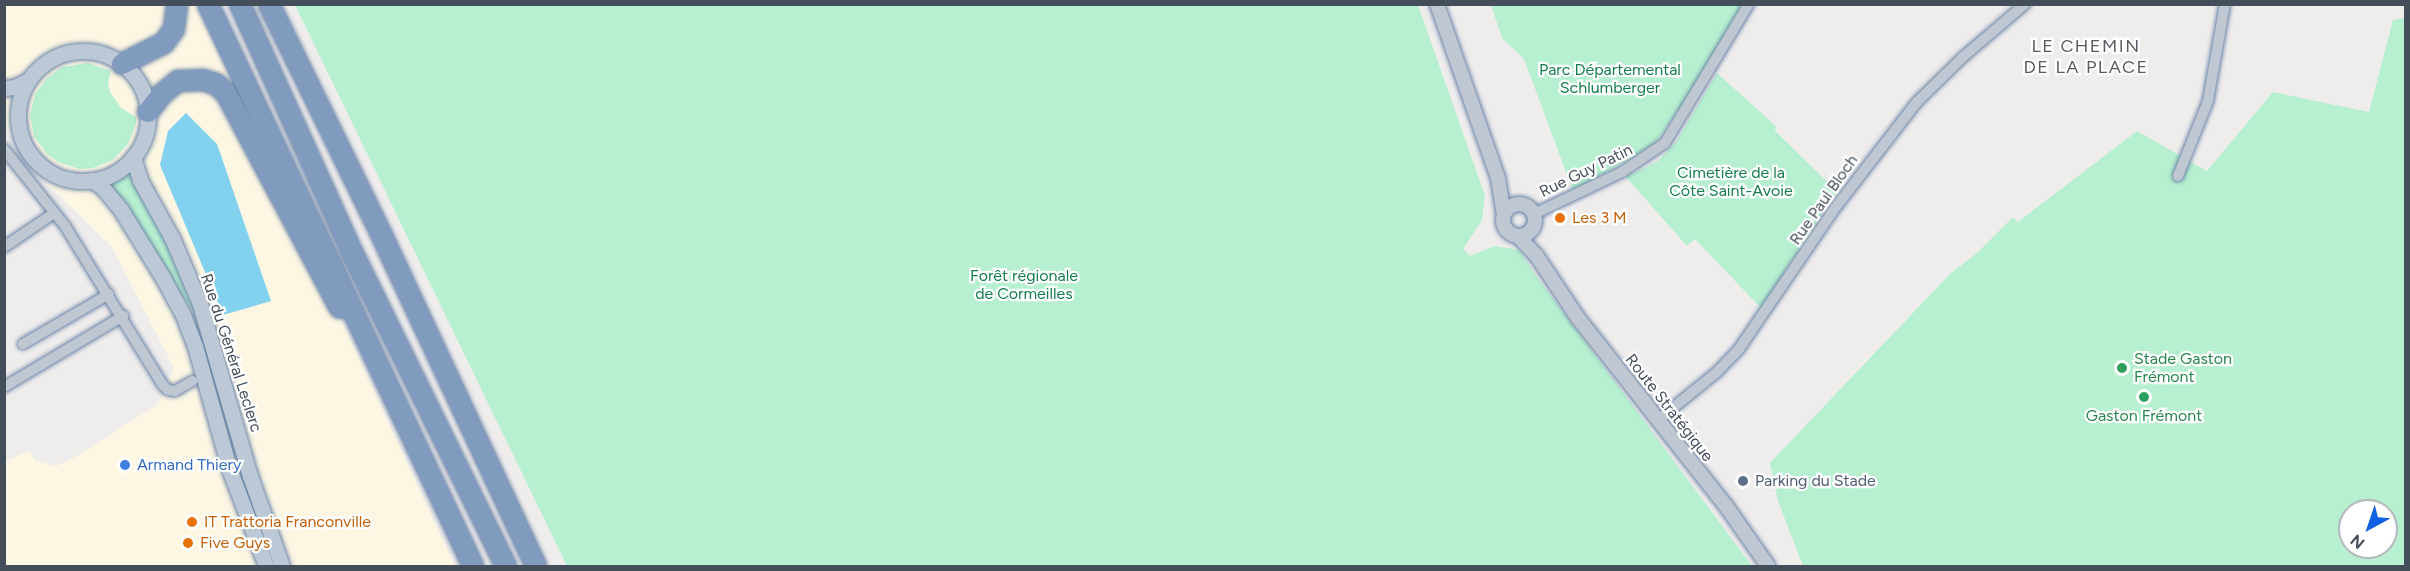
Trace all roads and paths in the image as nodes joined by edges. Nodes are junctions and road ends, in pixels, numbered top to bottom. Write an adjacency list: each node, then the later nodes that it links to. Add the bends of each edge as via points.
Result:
1 (177, 4): 9 (highway, via 174,29 164,43)
2 (208, 4): 32 (highway, via 360,322)
3 (240, 4): 37 (highway, via 353,254)
4 (269, 4): 38 (highway)
5 (1437, 4): 18 (street)
6 (1749, 4): 23 (street, Rue Guy Patin, via 1675,129 1658,150)
7 (2025, 4): 33 (street, Rue Paul Bloch, via 1917,102 1836,207 1739,350)
8 (2225, 4): 17 (street, via 2208,101)
9 (122, 64): 10 (main road, via 100,53 77,51 46,62); 12 (main road, via 138,80)
10 (29, 80): 11 (main road); 14 (main road, via 19,102)
11 (4, 88)
12 (148, 112): 16 (main road, via 146,131); 32 (highway, via 178,81 203,80 226,93)
13 (4, 115): 14 (main road)
14 (19, 126): 19 (main road, via 28,150 45,168 67,178)
15 (4, 149): 21 (street)
16 (133, 157): 19 (main road, via 110,175); 35 (main road, Rue du Général Leclerc, via 140,180 172,238 200,304 250,476)
17 (2178, 176)
18 (1498, 178): 20 (street); 22 (street)
19 (92, 180): 34 (main road, Rue du Général Leclerc, via 121,210 183,315 230,471)
20 (1522, 204): 22 (street, via 1510,207); 23 (street, via 1528,207)
21 (54, 213): 25 (street); 27 (street)
22 (1504, 214): 24 (street, via 1505,228)
23 (1533, 221): 24 (street, via 1527,234); 26 (street, Route Stratégique)
24 (1518, 236): 26 (street, Route Stratégique)
25 (4, 246)
26 (1546, 268): 33 (street, Route Stratégique, via 1578,318)
27 (109, 294): 28 (street); 29 (street)
28 (123, 316): 30 (street, via 168,390 175,391); 31 (street)
29 (23, 344)
30 (192, 381)
31 (4, 387)
32 (401, 417): 36 (highway)
33 (1658, 420): 39 (street, Route Stratégique)
34 (266, 567)
35 (282, 567)
36 (473, 567)
37 (506, 567)
38 (536, 567)
39 (1768, 567)

